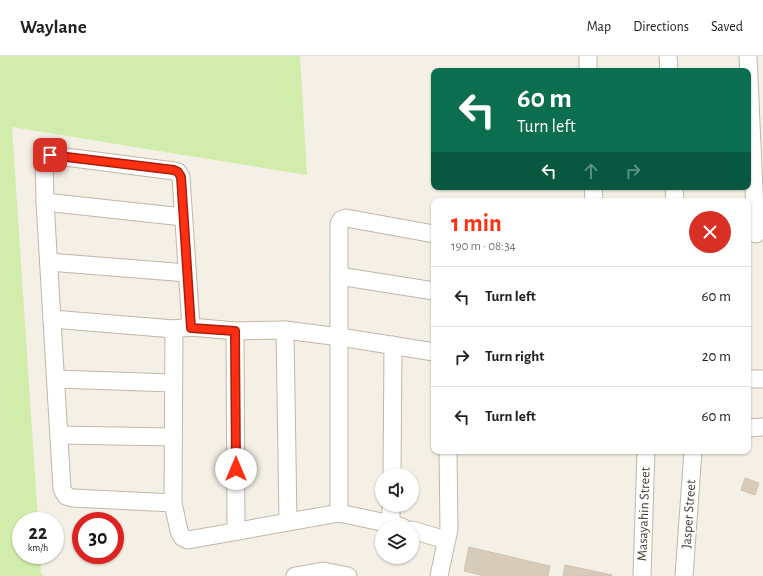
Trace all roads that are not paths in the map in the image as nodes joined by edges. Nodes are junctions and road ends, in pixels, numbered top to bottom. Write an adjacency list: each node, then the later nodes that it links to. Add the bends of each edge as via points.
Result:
1 (588, 56): 4 (street)
2 (668, 56): 5 (street)
3 (748, 56): 6 (street)
4 (588, 68)
5 (669, 68)
6 (749, 68)
7 (751, 123): 11 (street)
8 (45, 202): 9 (street); 9 (street, via 44,159 50,155 174,170 181,177); 12 (street)
9 (183, 217): 13 (street)
10 (431, 233): 14 (street, via 346,218 339,224)
11 (756, 234)
12 (49, 262): 13 (street); 16 (street)
13 (187, 273): 17 (street)
14 (339, 276): 15 (street); 21 (street)
15 (431, 291)
16 (52, 320): 18 (street); 24 (street)
17 (191, 328): 18 (street); 20 (street)
18 (174, 329): 27 (street)
19 (285, 330): 20 (street); 21 (street); 39 (street)
20 (235, 331): 40 (street)
21 (340, 337): 22 (street); 37 (street)
22 (393, 345): 23 (street); 35 (street)
23 (431, 351)
24 (56, 379): 27 (street); 30 (street)
25 (751, 379): 26 (street)
26 (763, 379)
27 (173, 383): 31 (street)
28 (763, 427): 29 (street)
29 (751, 428)
30 (59, 435): 31 (street); 36 (street, via 62,489 66,496)
31 (173, 437): 36 (street)
32 (448, 454): 42 (street, via 449,529)
33 (646, 454): 46 (street, Masayahin Street)
34 (693, 454): 47 (street, Jasper Street)
35 (392, 468)
36 (173, 503): 40 (street, via 179,531 182,537 188,540)
37 (339, 513): 38 (street); 39 (street)
38 (375, 520)
39 (288, 522): 40 (street)
40 (236, 531)
41 (419, 532): 42 (street)
42 (446, 540): 45 (street)
43 (342, 575): 44 (street, via 323,571)
44 (295, 576)
45 (439, 576)
46 (642, 576)
47 (684, 576)

